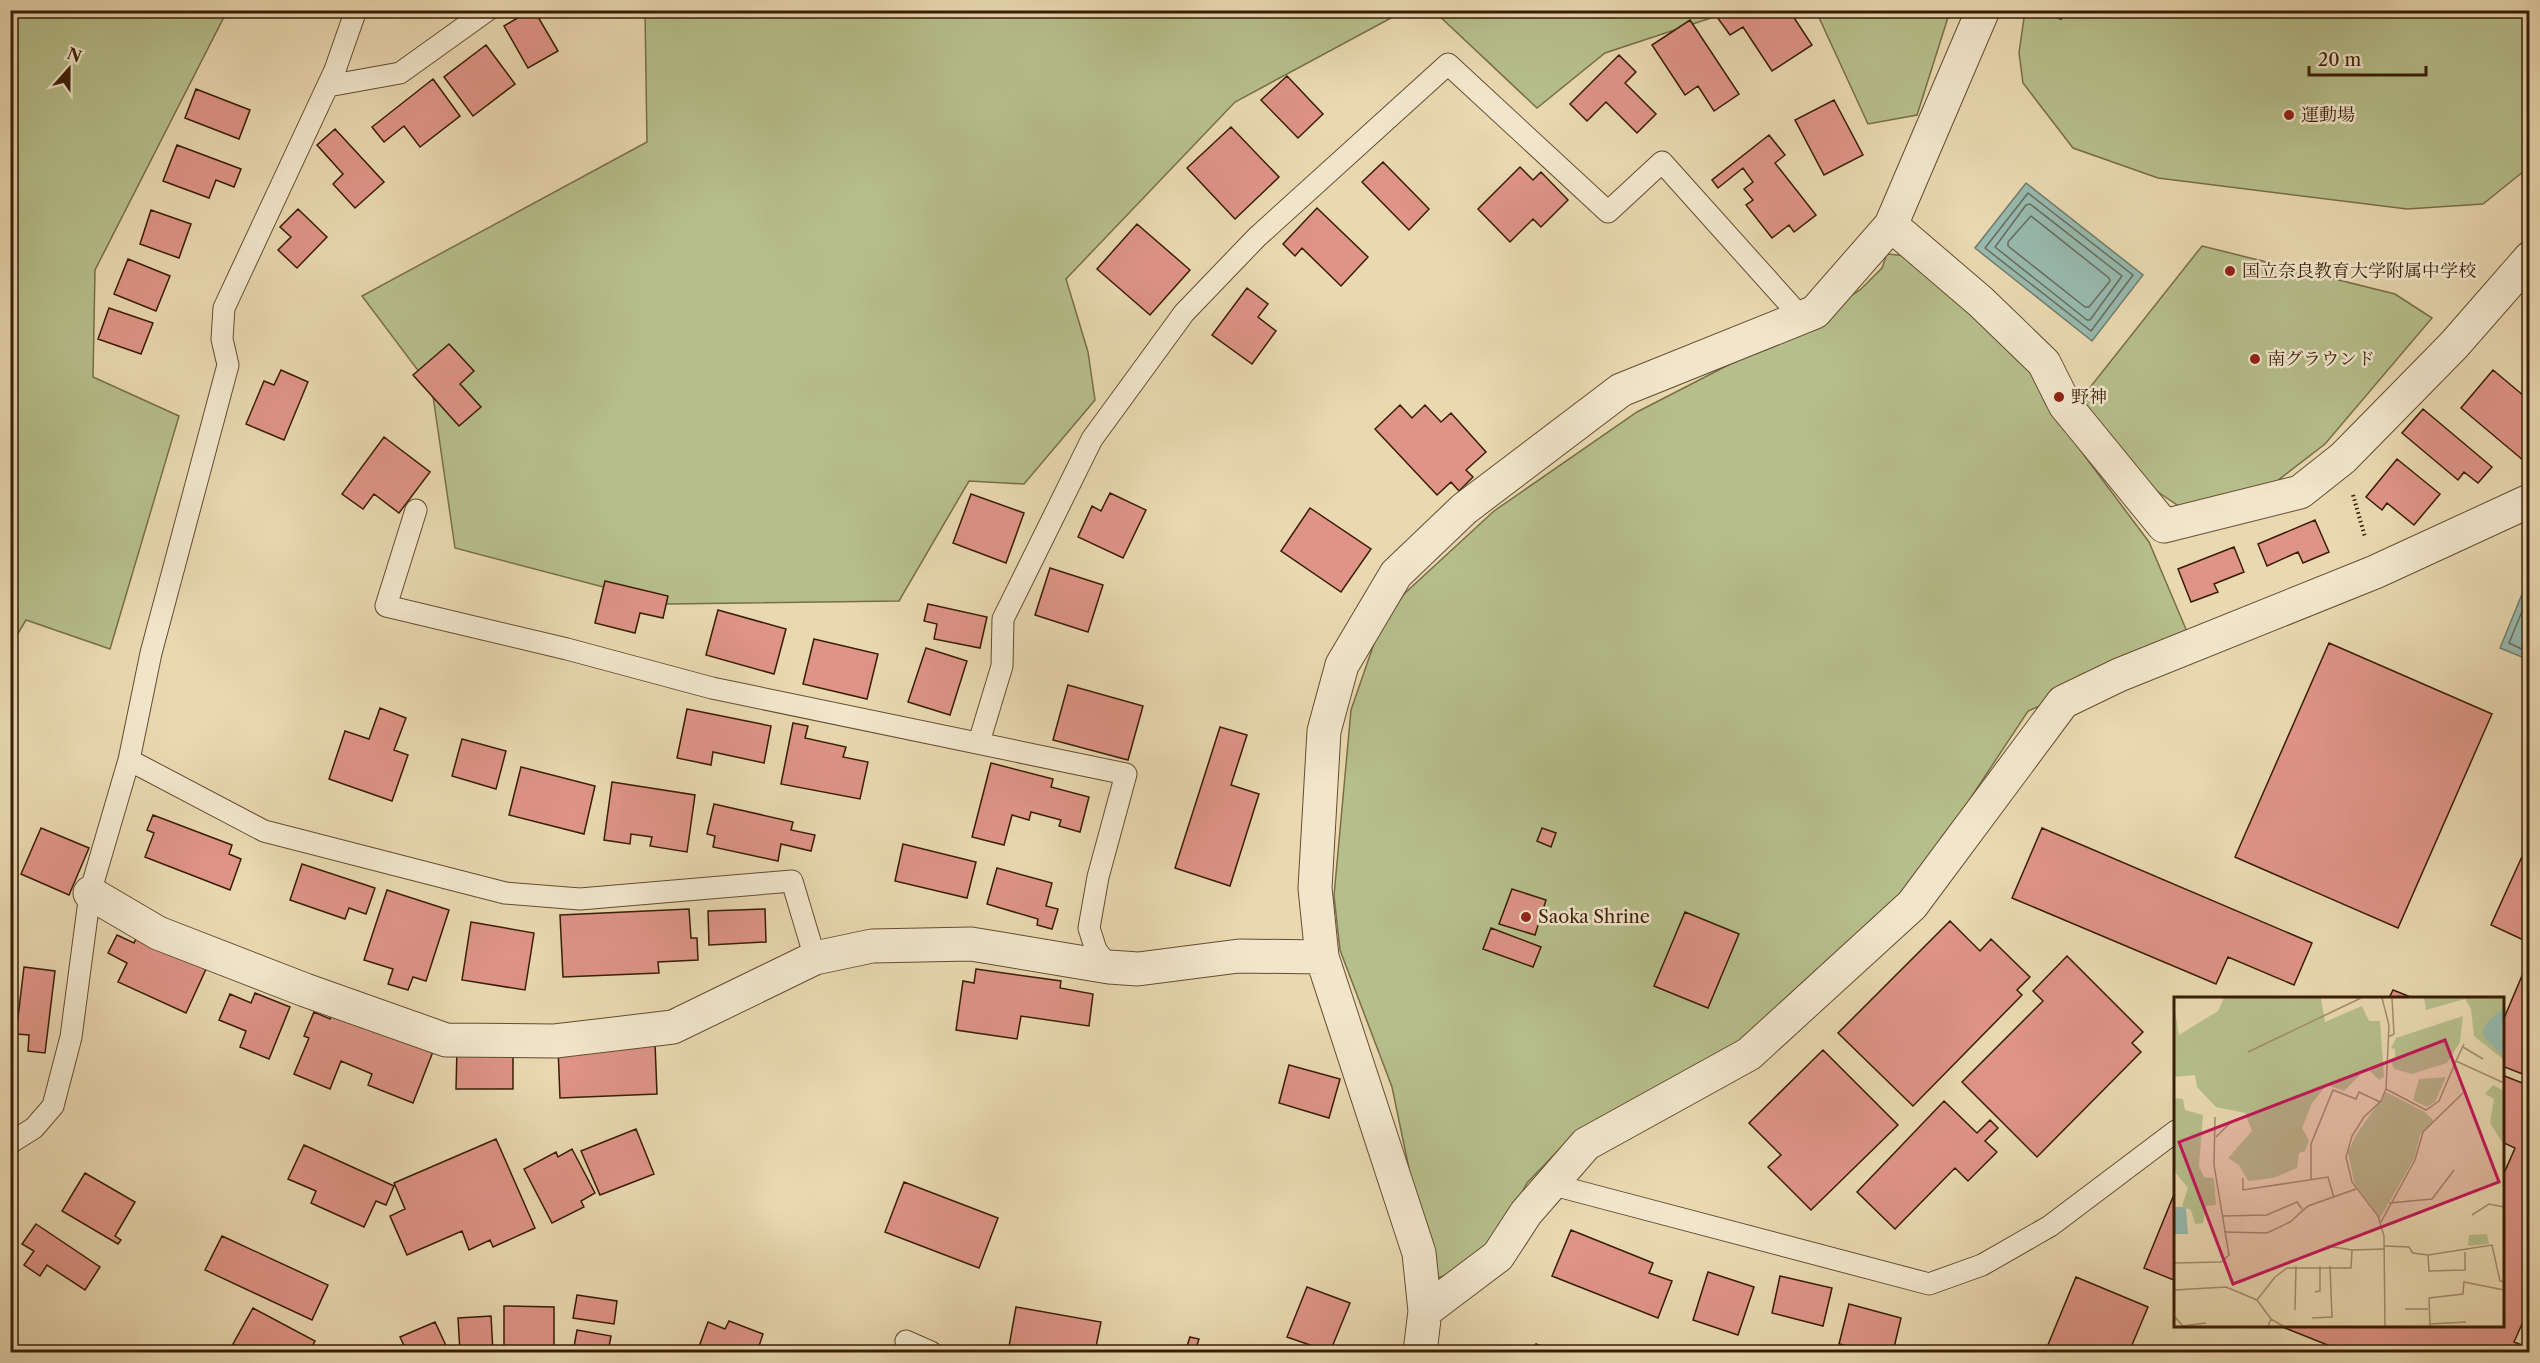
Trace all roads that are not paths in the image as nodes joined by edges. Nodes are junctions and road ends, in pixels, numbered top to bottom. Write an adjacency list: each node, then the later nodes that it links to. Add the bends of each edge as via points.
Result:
1 (356, 10): 4 (lane)
2 (488, 10): 4 (lane, via 400,73)
3 (1983, 10): 5 (street)
4 (328, 86): 11 (lane, via 224,308 222,339 228,365 151,653)
5 (1891, 225): 6 (street, via 1981,302 2044,363 2065,405 2164,526 2300,492 2343,458 2454,345); 7 (street, via 1815,312)
6 (2529, 258)
7 (1801, 317): 10 (lane, via 1662,162 1608,212 1448,64 1257,237 1184,313 1092,439 1003,619 1002,666); 13 (street, via 1621,390 1464,509 1396,574 1342,665 1324,731 1315,888)
8 (2528, 502): 18 (street, via 2374,572 2119,675 2063,702 1912,905 1749,1054 1586,1144)
9 (416, 510): 10 (lane, via 386,606 712,688)
10 (979, 742): 15 (lane, via 1126,774 1098,877 1089,928 1096,950)
11 (129, 760): 12 (lane); 14 (lane, via 264,831 506,893 580,898 792,881)
12 (90, 893): 14 (street, via 158,933 446,1040 555,1041 673,1026); 17 (lane, via 71,1037 53,1106 34,1128)
13 (1322, 957): 15 (street, via 1239,956 1138,969); 19 (street, via 1419,1253)
14 (815, 958): 15 (street, via 872,946 971,944)
15 (1109, 967)
16 (2174, 1132): 18 (lane, via 2050,1226 1982,1265 1929,1284)
17 (10, 1143)
18 (1550, 1184): 19 (street, via 1498,1256)
19 (1425, 1311): 22 (street)
20 (906, 1341): 21 (lane)
21 (931, 1353)
22 (1420, 1353)

